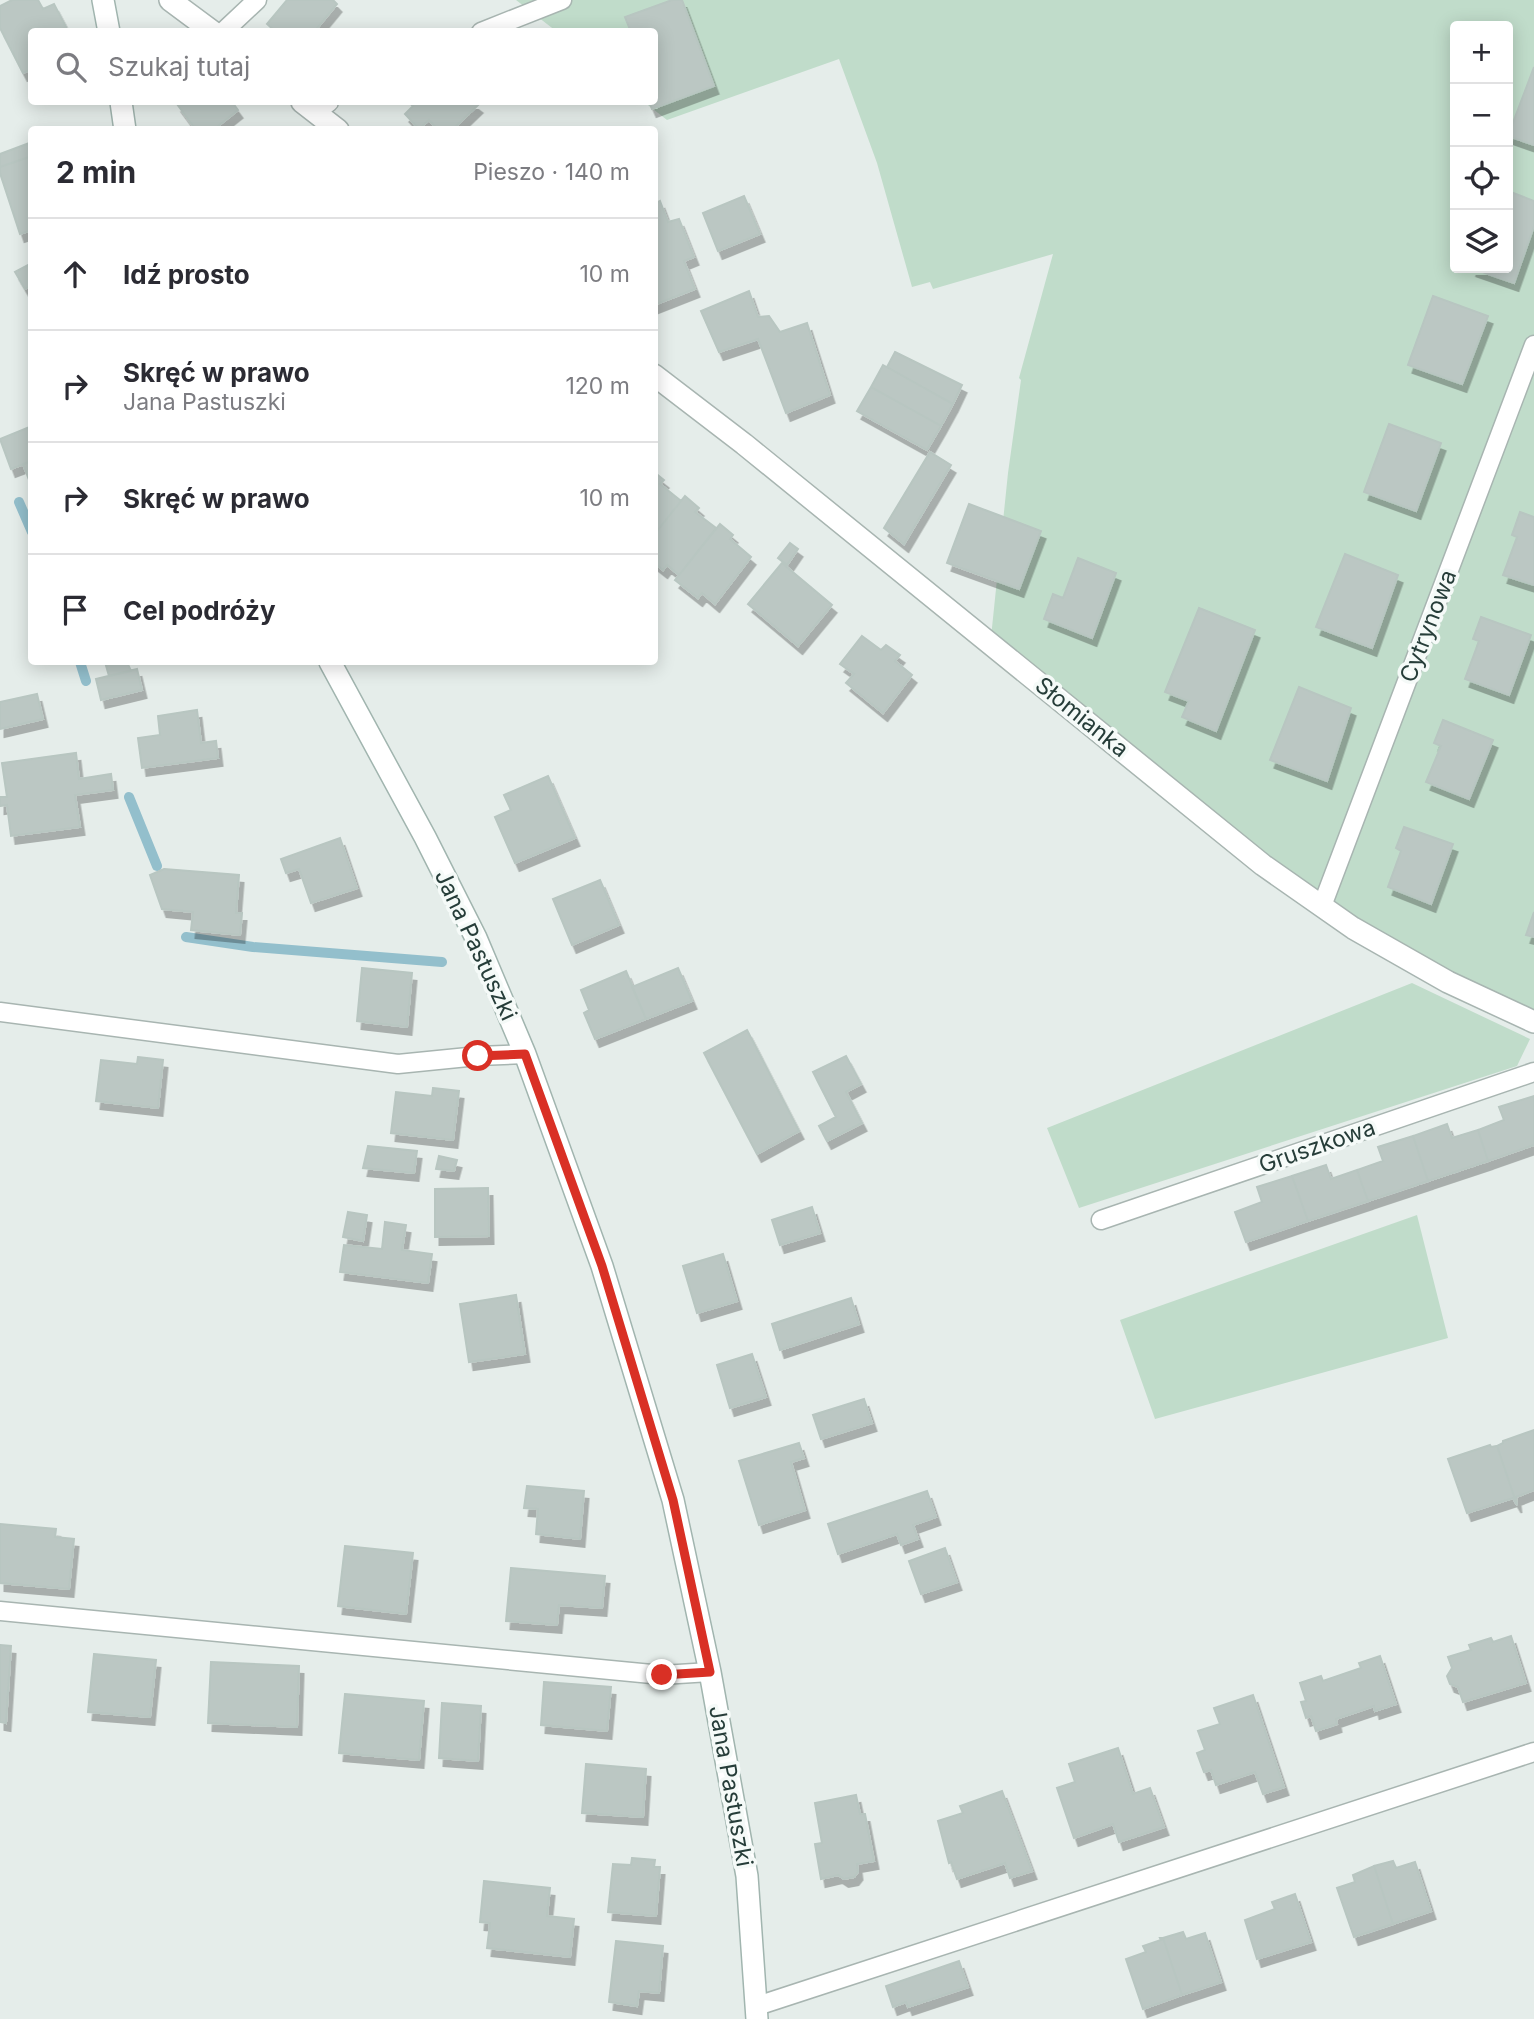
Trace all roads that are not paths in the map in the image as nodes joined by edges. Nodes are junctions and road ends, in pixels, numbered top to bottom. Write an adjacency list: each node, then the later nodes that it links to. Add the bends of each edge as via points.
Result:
1 (103, 0): 5 (street)
2 (170, 0): 6 (street)
3 (257, 0): 7 (lane)
4 (562, 0): 8 (lane)
5 (108, 28)
6 (208, 28)
7 (227, 28)
8 (491, 28)
9 (121, 105): 11 (street)
10 (316, 105): 12 (street)
11 (124, 126)
12 (334, 126)
13 (1534, 345): 16 (lane, Cytrynowa)
14 (658, 378): 16 (street, Słomianka, via 1263,865)
15 (332, 665): 19 (street, Jana Pastuszki, via 476,938)
16 (1322, 906): 18 (street, Słomianka, via 1448,982)
17 (0, 1012): 19 (lane, via 398,1064)
18 (1534, 1022)
19 (525, 1054): 23 (street, Jana Pastuszki, via 602,1266 669,1487)
20 (1534, 1072): 21 (lane, Gruszkowa)
21 (1101, 1220)
22 (0, 1612): 23 (lane, via 662,1675)
23 (710, 1672): 25 (street, Jana Pastuszki, via 747,1876)
24 (1534, 1752): 25 (lane)
25 (757, 2012)

